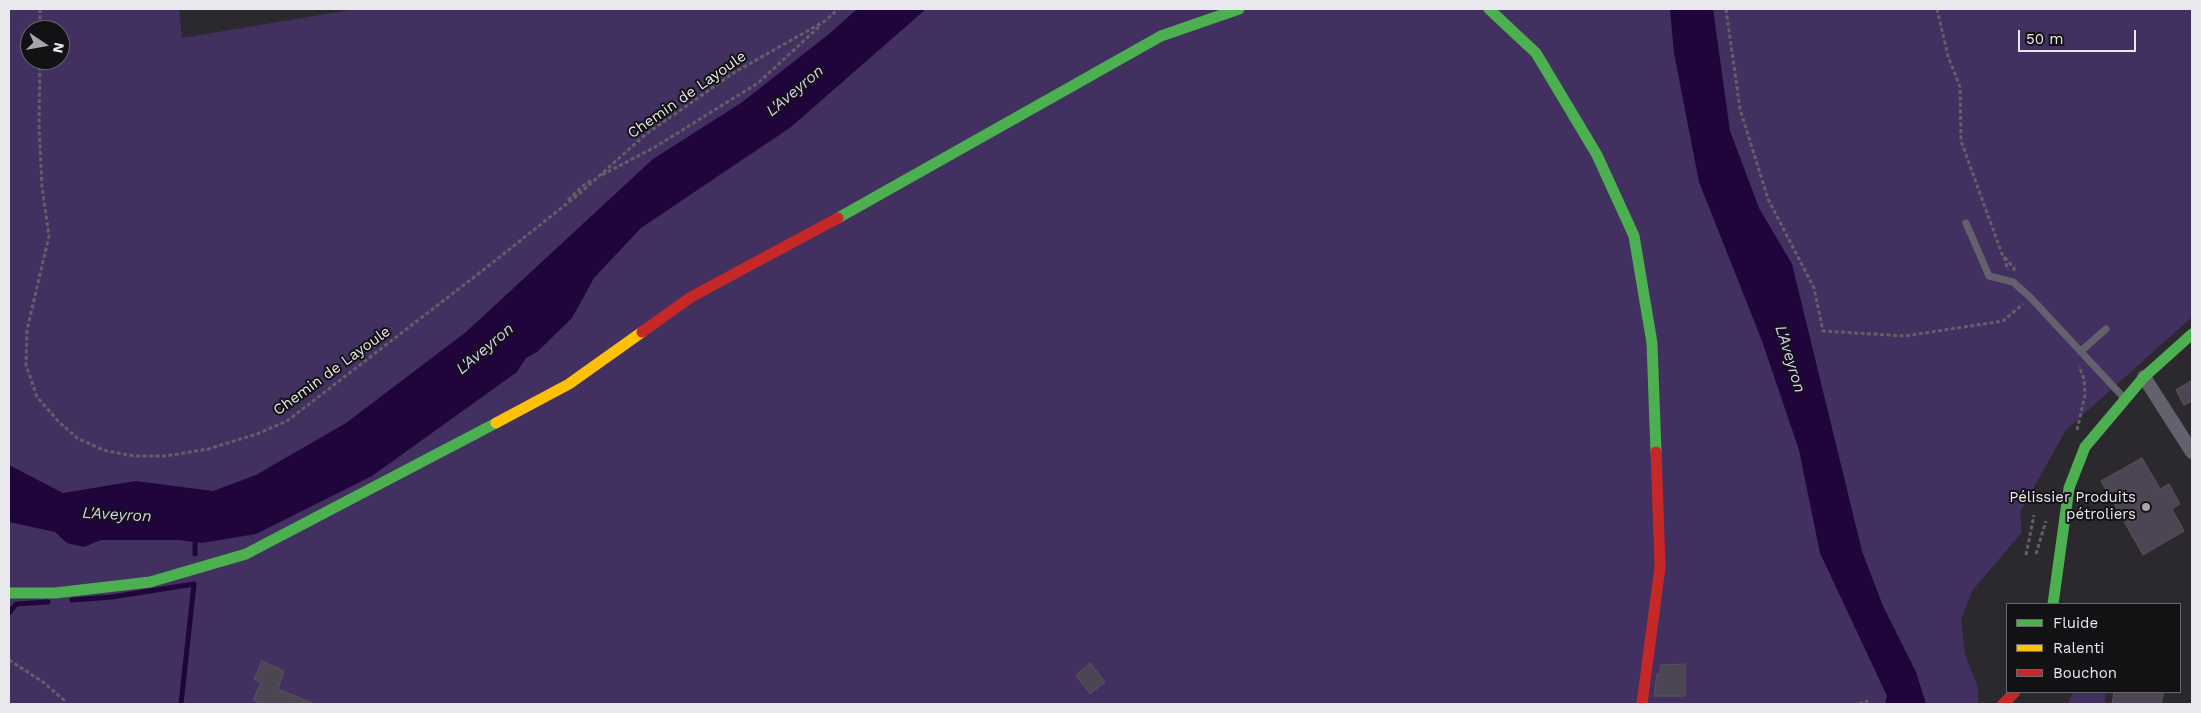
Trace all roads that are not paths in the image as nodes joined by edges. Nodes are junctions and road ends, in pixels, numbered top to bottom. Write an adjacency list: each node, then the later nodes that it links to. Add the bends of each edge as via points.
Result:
1 (1239, 9): 10 (street, via 1161,36 691,297 569,384 246,554 150,582 55,593)
2 (1489, 9): 13 (street, via 1536,53 1597,155 1634,236 1652,343 1660,567)
3 (1966, 223): 6 (lane, via 1989,276 2013,282)
4 (2106, 329): 6 (lane)
5 (2192, 334): 7 (street)
6 (2081, 351): 8 (lane)
7 (2144, 377): 8 (street); 9 (street)
8 (2124, 398): 11 (street, via 2085,447 2069,488)
9 (2192, 452)
10 (9, 593)
11 (2053, 603)
12 (2014, 693): 14 (street)
13 (1642, 704)
14 (2003, 704)

